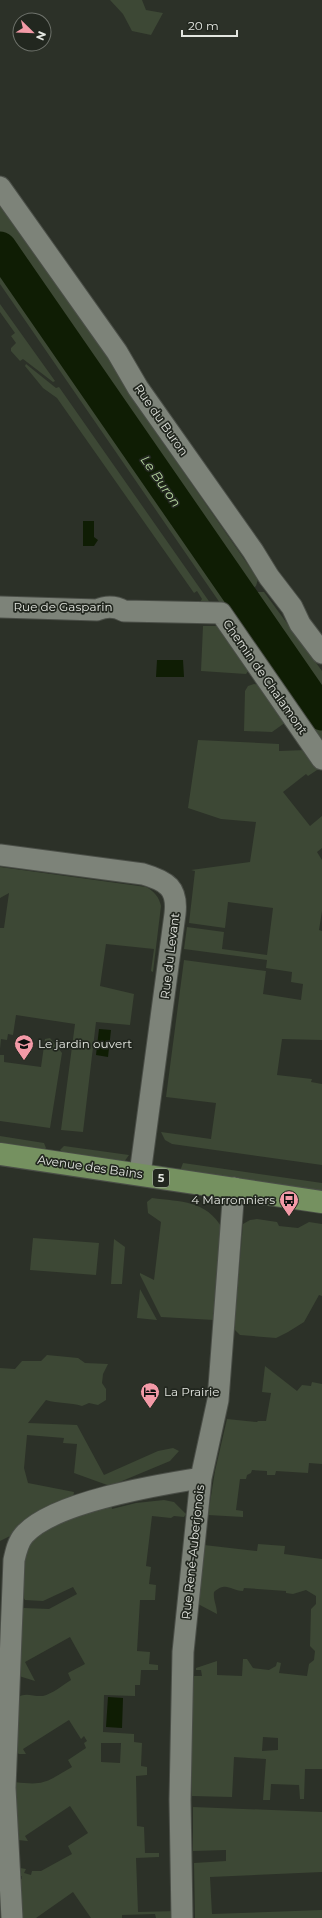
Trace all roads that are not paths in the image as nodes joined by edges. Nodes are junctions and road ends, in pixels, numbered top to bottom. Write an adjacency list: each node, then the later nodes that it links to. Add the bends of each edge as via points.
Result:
1 (0, 187): 4 (street, Rue du Buron, via 117,352 138,388 292,607 300,624)
2 (0, 607): 3 (street, Rue de Gasparin, via 97,610 103,607 118,607 124,611)
3 (221, 614): 5 (street, Chemin de Chalamont)
4 (322, 654)
5 (322, 759)
6 (0, 855): 8 (street, Rue du Levant, via 143,874 168,884 172,890 176,900 175,914)
7 (0, 1154): 8 (main road, Avenue des Bains / 5)
8 (140, 1174): 9 (main road, Avenue des Bains / 5)
9 (234, 1188): 10 (main road, Avenue des Bains / 5); 11 (street, Rue René-Auberjonois, via 218,1400)
10 (322, 1202)
11 (201, 1478): 12 (street, via 120,1493 66,1510 31,1527 17,1547 13,1567 5,1788); 13 (street, Rue René-Auberjonois, via 183,1652 180,1800)
12 (12, 1918)
13 (182, 1918)

